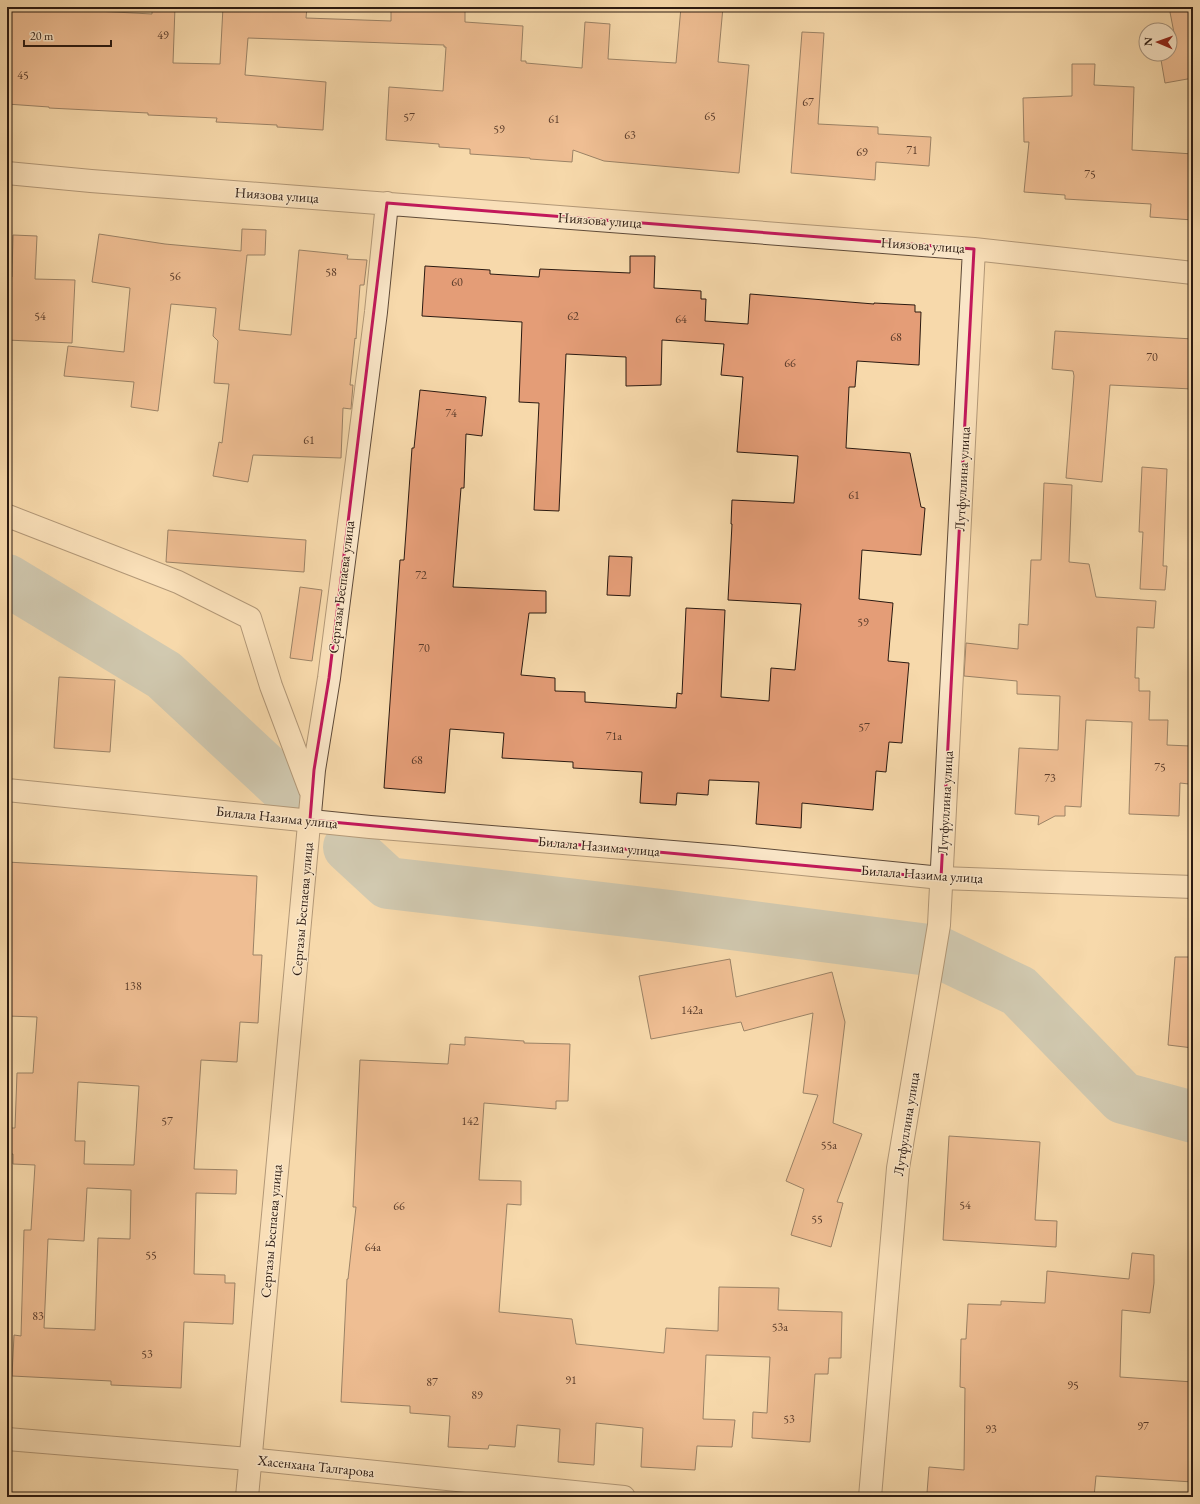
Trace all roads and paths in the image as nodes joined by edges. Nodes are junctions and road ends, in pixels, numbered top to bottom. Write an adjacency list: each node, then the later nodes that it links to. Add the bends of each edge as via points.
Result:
1 (7, 173): 2 (street, Ниязова улица)
2 (387, 203): 3 (street, Ниязова улица); 7 (street, Сергазы Беспаева улица, via 372,344)
3 (974, 249): 4 (street, Ниязова улица); 9 (street, Лутфуллина улица)
4 (1193, 273)
5 (8, 516): 7 (street, via 178,582 250,618 271,686)
6 (7, 790): 8 (street, Билала Назима улица)
7 (312, 795): 8 (street, Сергазы Беспаева улица)
8 (310, 820): 9 (street, Билала Назима улица); 12 (street, Сергазы Беспаева улица)
9 (942, 878): 10 (street, Билала Назима улица); 15 (street, Лутфуллина улица, via 939,925 898,1168)
10 (1193, 887)
11 (7, 1439): 12 (street, Хасенхана Талгарова)
12 (249, 1459): 13 (street, Сергазы Беспаева улица); 14 (street, Хасенхана Талгарова)
13 (246, 1497)
14 (624, 1497)
15 (870, 1497)

